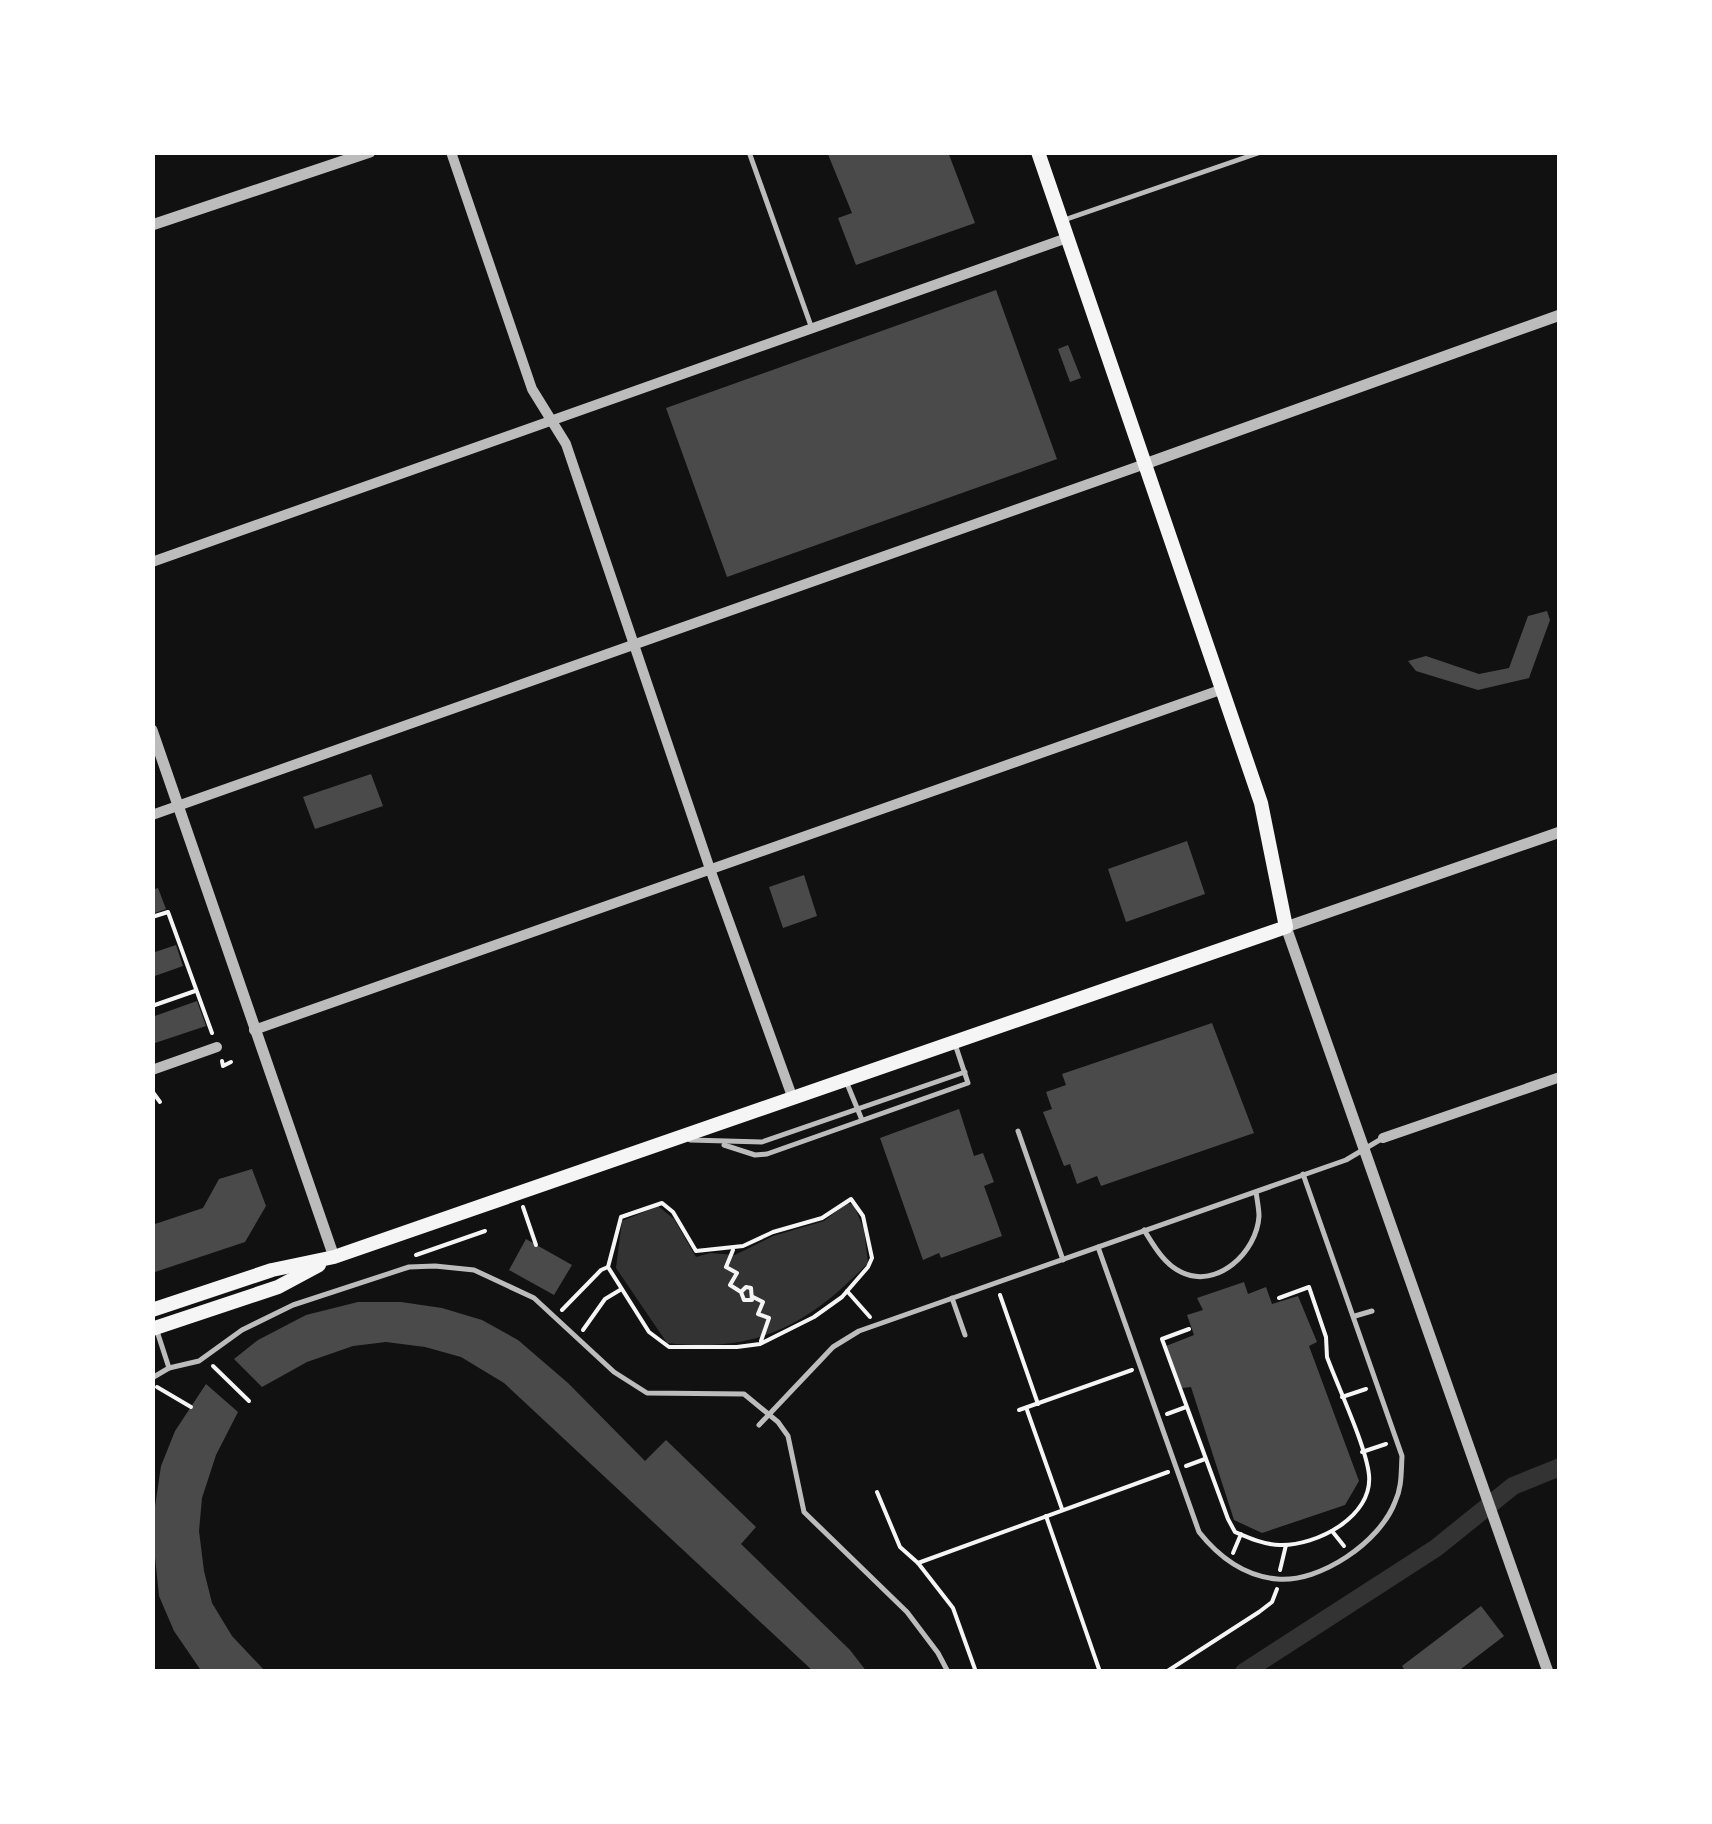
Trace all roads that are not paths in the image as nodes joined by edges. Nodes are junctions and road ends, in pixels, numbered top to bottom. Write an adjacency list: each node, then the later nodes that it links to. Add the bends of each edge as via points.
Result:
1 (370, 152): 7 (street)
2 (451, 152): 11 (street, via 532,389)
3 (749, 152): 10 (lane)
4 (1038, 152): 6 (main road)
5 (1261, 152): 6 (lane)
6 (1061, 221): 8 (main road)
7 (152, 225)
8 (1067, 238): 10 (street); 12 (main road)
9 (1560, 316): 12 (street)
10 (811, 326): 11 (street)
11 (550, 421): 13 (street); 14 (street, via 566,444)
12 (1145, 464): 14 (street); 15 (main road)
13 (152, 562)
14 (635, 647): 17 (street); 20 (street)
15 (1223, 689): 20 (street); 21 (main road, via 1262,803)
16 (152, 730): 17 (street)
17 (180, 806): 18 (street); 22 (street)
18 (152, 815)
19 (1560, 832): 21 (street)
20 (710, 868): 22 (street); 29 (street)
21 (1286, 927): 23 (main road); 36 (street)
22 (254, 1030): 41 (street)
23 (955, 1043): 26 (lane); 28 (main road)
24 (217, 1047): 25 (street)
25 (152, 1070)
26 (965, 1072): 30 (lane); 31 (lane, via 968,1083)
27 (1560, 1077): 33 (street)
28 (846, 1081): 29 (main road); 30 (lane)
29 (794, 1099): 35 (main road)
30 (857, 1110): 31 (lane); 34 (lane, via 762,1142)
31 (862, 1120): 34 (lane, via 767,1154)
32 (1018, 1131): 42 (lane)
33 (1382, 1138): 36 (lane)
34 (717, 1142): 35 (lane)
35 (667, 1143): 41 (main road)
36 (1365, 1149): 37 (lane); 54 (street)
37 (1303, 1174): 38 (lane); 46 (lane)
38 (1256, 1192): 39 (lane); 39 (lane, via 1259,1217 1252,1241 1226,1270 1209,1276 1169,1264)
39 (1144, 1230): 40 (lane)
40 (1098, 1247): 42 (lane); 46 (lane, via 1199,1532 1229,1562 1278,1580 1351,1555 1381,1527 1401,1485 1402,1456)
41 (334, 1257): 44 (main road); 47 (main road, via 278,1286)
42 (1062, 1260): 43 (lane)
43 (952, 1298): 48 (lane); 51 (lane, via 833,1347)
44 (152, 1310)
45 (1372, 1311): 46 (lane)
46 (1354, 1316)
47 (154, 1329): 49 (lane)
48 (965, 1335)
49 (169, 1368): 50 (lane); 51 (lane, via 204,1358 294,1304 409,1267 474,1270 534,1298 614,1372 647,1392 744,1394)
50 (152, 1381)
51 (769, 1415): 52 (lane); 53 (lane, via 788,1436 804,1512 907,1612)
52 (759, 1425)
53 (948, 1672)
54 (1548, 1672)

